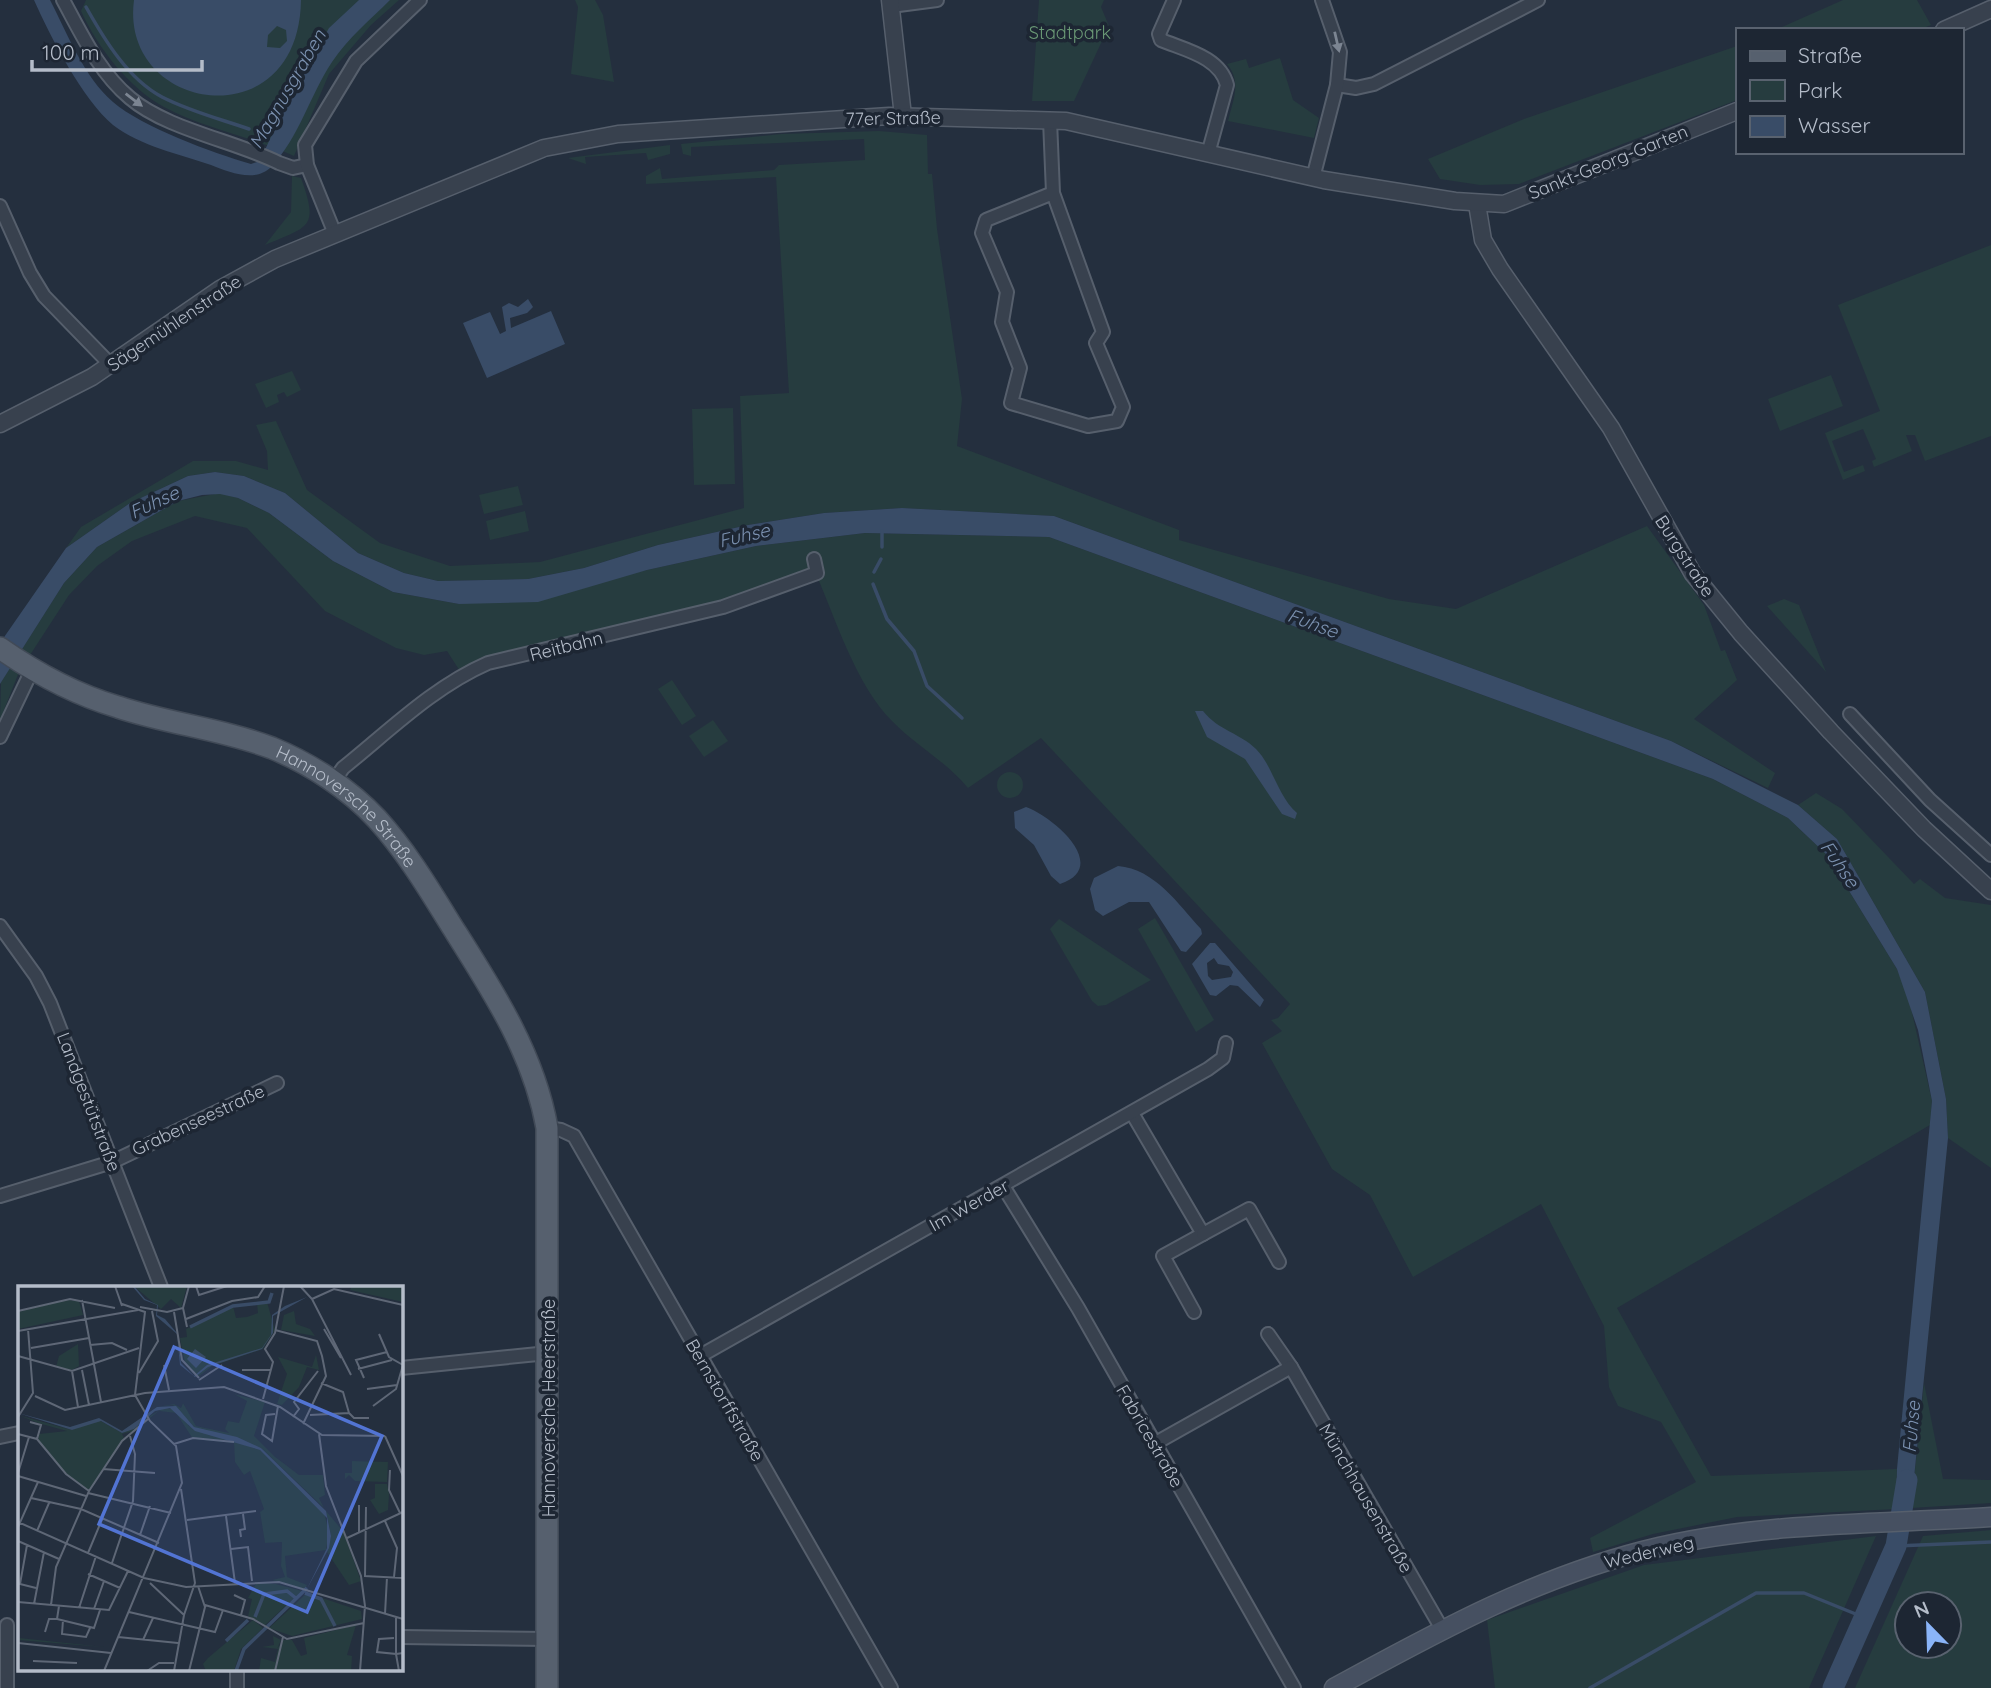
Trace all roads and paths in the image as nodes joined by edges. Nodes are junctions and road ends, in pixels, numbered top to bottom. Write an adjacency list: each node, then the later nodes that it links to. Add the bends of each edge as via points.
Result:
1 (63, 0): 15 (street, one-way to 15, via 91,52 130,99 152,113 277,162 293,167)
2 (420, 0): 15 (street, via 356,61 309,134)
3 (937, 0): 7 (street)
4 (1174, 0): 14 (street, via 1159,34 1161,40 1216,65 1227,85)
5 (1322, 0): 10 (street, one-way to 10, via 1340,52)
6 (1538, 0): 10 (street, via 1374,84 1356,88)
7 (891, 3): 12 (street)
8 (1991, 9): 9 (street)
9 (1948, 28)
10 (1337, 85): 16 (street)
11 (1736, 111): 19 (street, Sankt-Georg-Garten, via 1504,204)
12 (903, 116): 13 (street, 77er Straße); 18 (street, 77er Straße, via 618,134 544,148)
13 (1050, 120): 14 (street, 77er Straße, via 1094,125); 17 (street)
14 (1208, 154): 16 (street, 77er Straße)
15 (306, 159): 21 (street)
16 (1313, 178): 19 (street, 77er Straße)
17 (1053, 193): 17 (street, via 1103,332 1096,343 1123,407 1117,421 1088,426 1011,403 1020,368 1002,322 1007,292 982,233 986,220)
18 (428, 195): 21 (street, Sägemühlenstraße)
19 (1477, 204): 31 (street, Burgstraße, via 1480,230 1489,250 1611,428 1692,574 1831,732)
20 (0, 206): 22 (street, via 44,296)
21 (335, 234): 22 (street, Sägemühlenstraße, via 219,289)
22 (111, 365): 23 (street, Sägemühlenstraße)
23 (0, 424)
24 (814, 559): 29 (street, Reitbahn, via 817,573 723,607 488,663 466,673 441,688)
25 (0, 648): 26 (main road, Hannoversche Straße)
26 (28, 668): 28 (street); 29 (main road, Hannoversche Straße, via 67,689 120,708 270,747)
27 (1850, 714): 30 (street, via 1930,800)
28 (0, 737)
29 (333, 782): 36 (main road, Hannoversche Straße, via 384,828 457,934 520,1042 535,1077)
30 (1991, 855)
31 (1991, 891)
32 (0, 926): 37 (street, Landgestütstraße, via 50,1003)
33 (1226, 1043): 35 (street, Im Werder, via 1223,1058 1215,1064)
34 (277, 1083): 37 (street, Grabenseestraße)
35 (1132, 1113): 38 (street, Im Werder); 40 (street)
36 (547, 1129): 45 (main road, Hannoversche Heerstraße); 46 (street, Bernstorffstraße, via 573,1136)
37 (112, 1162): 39 (street, Grabenseestraße); 42 (street, Landgestütstraße)
38 (1003, 1186): 46 (street, Im Werder); 51 (street, Fabricestraße)
39 (0, 1196)
40 (1203, 1234): 41 (street, via 1249,1209); 43 (street, via 1163,1256)
41 (1279, 1262)
42 (161, 1286)
43 (1194, 1312)
44 (1268, 1334): 47 (street, Münchhausenstraße)
45 (548, 1353): 48 (street); 56 (main road, Hannoversche Heerstraße)
46 (700, 1356): 61 (street, Bernstorffstraße)
47 (1291, 1367): 51 (street); 54 (street, Münchhausenstraße)
48 (402, 1368)
49 (18, 1433): 50 (street)
50 (0, 1437)
51 (1154, 1444): 62 (street, Fabricestraße)
52 (1991, 1517): 54 (main road, Wederweg, via 1737,1534 1660,1546 1542,1583)
53 (9, 1626): 58 (street)
54 (1442, 1629): 63 (main road, Wederweg)
55 (402, 1637): 56 (street)
56 (547, 1639): 60 (main road, Hannoversche Heerstraße)
57 (237, 1670): 59 (street)
58 (7, 1688)
59 (237, 1688)
60 (547, 1688)
61 (891, 1688)
62 (1294, 1688)
63 (1334, 1688)

